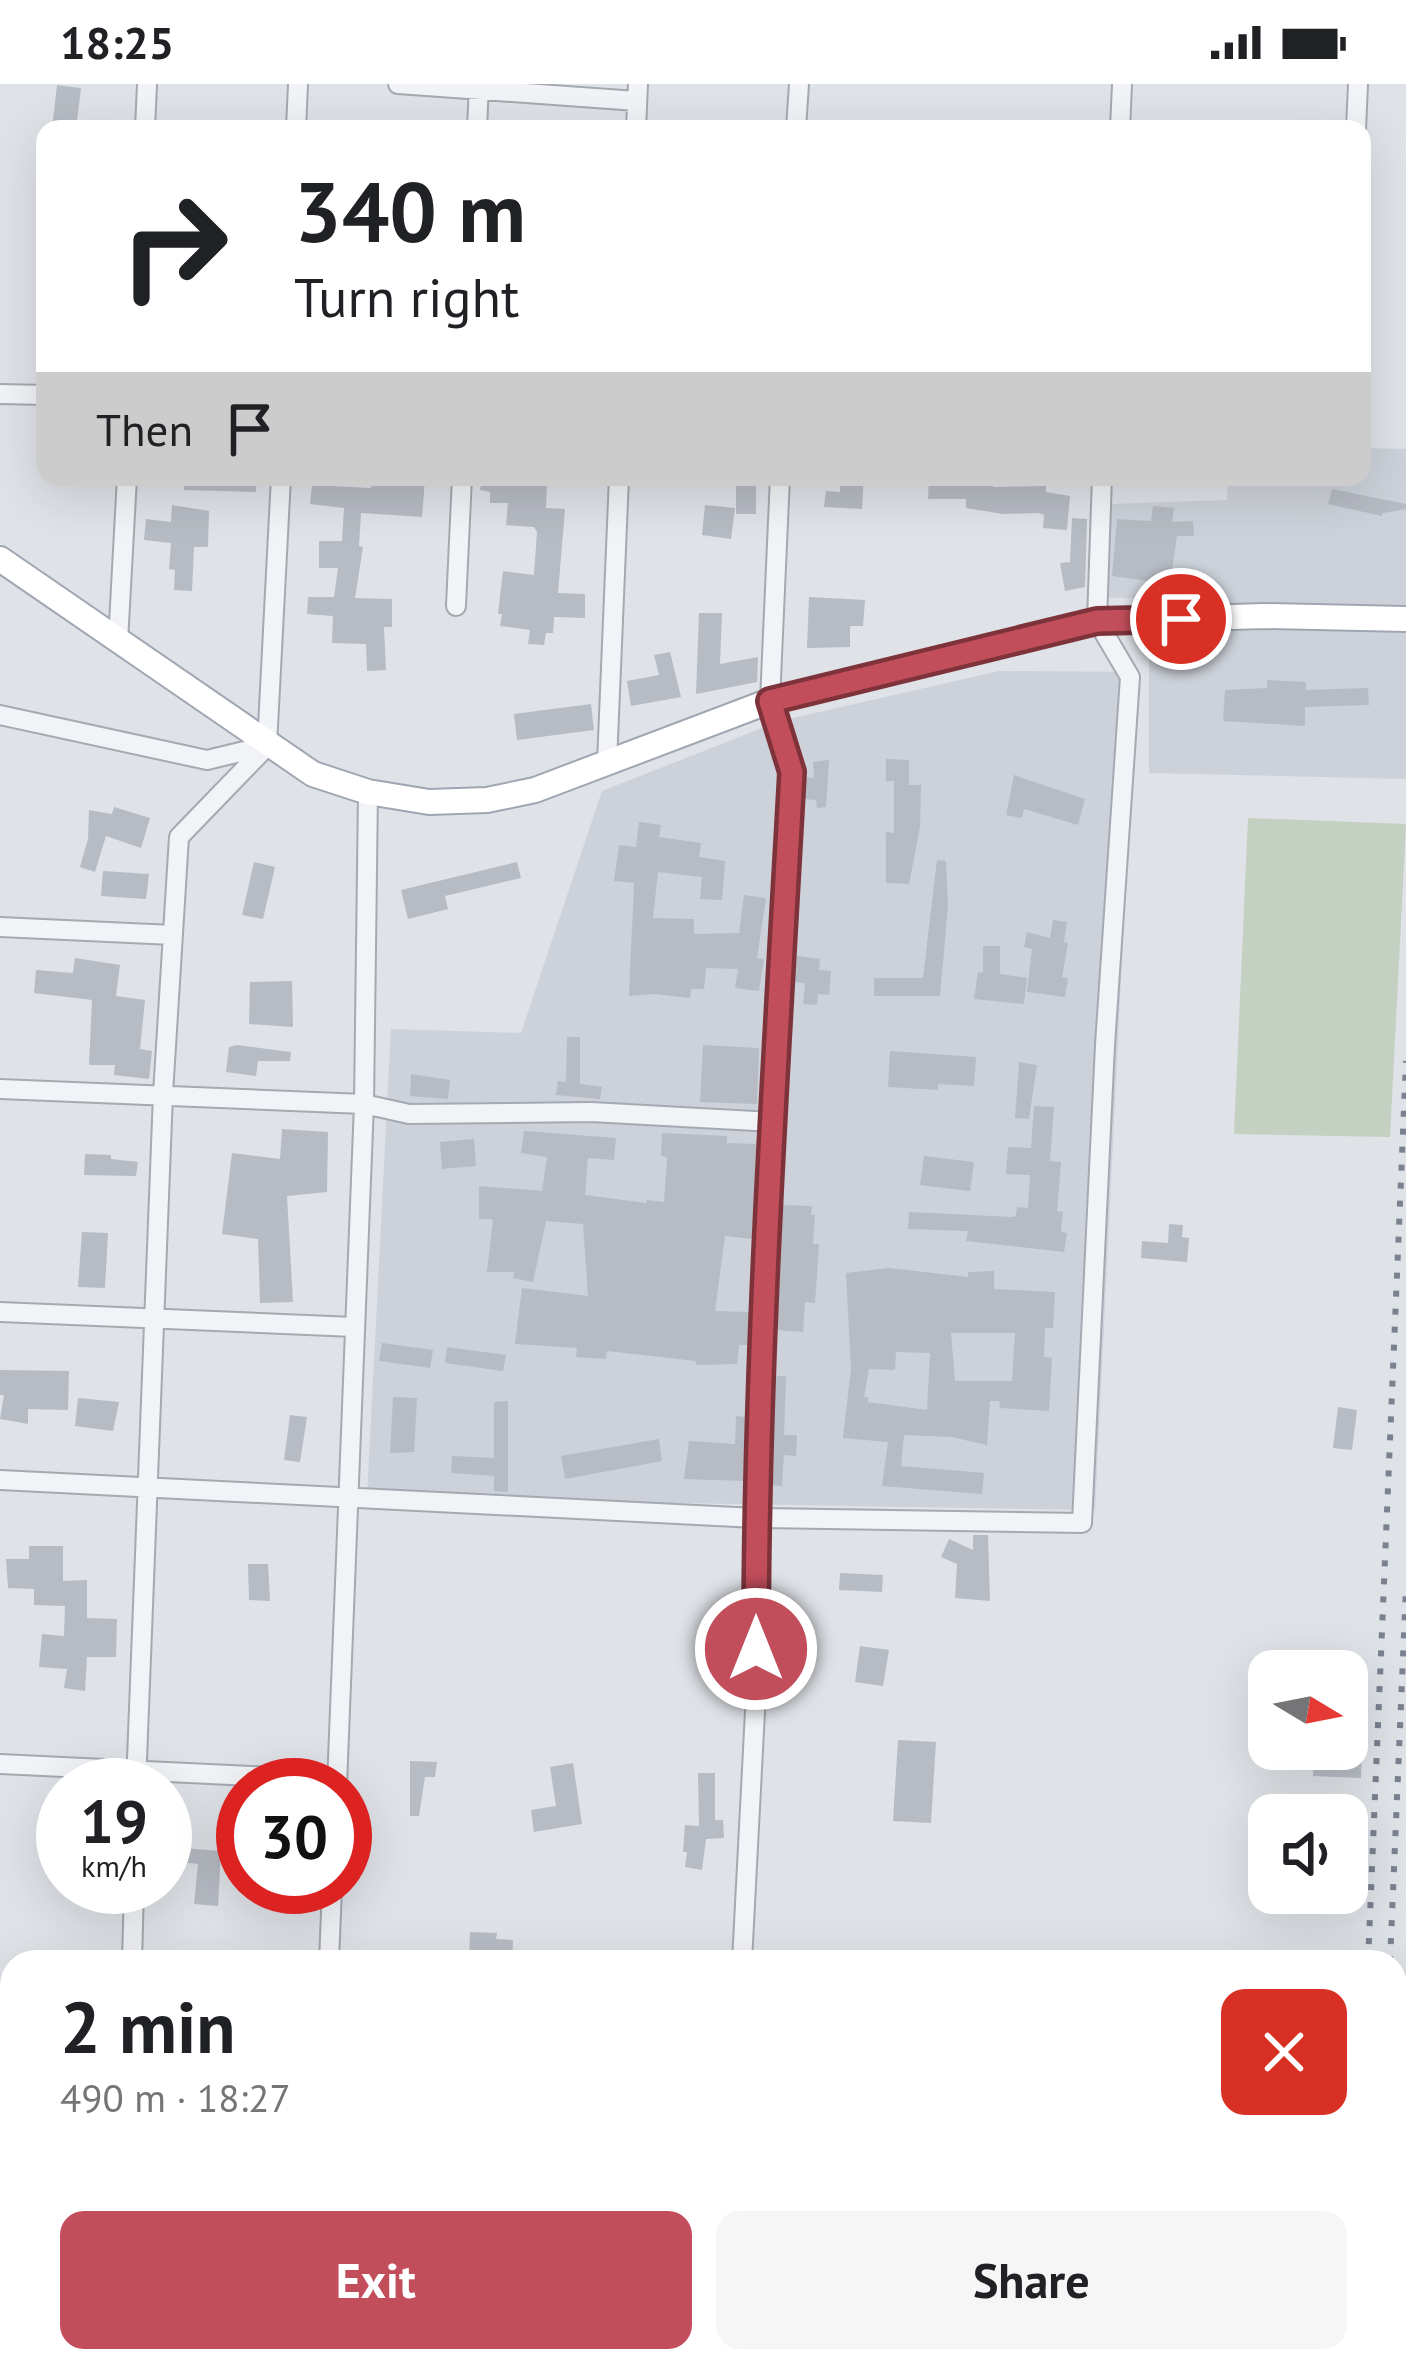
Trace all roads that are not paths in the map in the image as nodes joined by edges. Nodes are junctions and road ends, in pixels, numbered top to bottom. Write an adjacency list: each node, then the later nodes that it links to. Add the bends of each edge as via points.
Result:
1 (147, 84): 9 (street)
2 (298, 84): 10 (street)
3 (398, 84): 7 (street)
4 (799, 84): 12 (street)
5 (1122, 84): 13 (street)
6 (1358, 84): 14 (street)
7 (479, 87): 8 (street); 11 (street)
8 (637, 93)
9 (145, 120)
10 (296, 120)
11 (477, 120)
12 (797, 120)
13 (1120, 120)
14 (1356, 120)
15 (0, 394): 16 (street)
16 (36, 395)
17 (127, 486): 27 (street)
18 (281, 486): 30 (street)
19 (462, 486): 24 (street)
20 (619, 486): 31 (street)
21 (780, 486): 28 (street)
22 (1102, 486): 26 (street)
23 (0, 559): 27 (main road)
24 (456, 606)
25 (1406, 619): 26 (main road)
26 (1097, 621): 28 (main road); 45 (street, via 1130,677 1082,1523)
27 (118, 642): 30 (main road)
28 (770, 701): 31 (main road); 38 (street, via 792,772)
29 (0, 715): 30 (street, via 207,760)
30 (267, 746): 32 (main road, via 313,774); 34 (street, via 179,837)
31 (607, 763): 32 (main road, via 488,800)
32 (368, 792): 37 (street)
33 (0, 927): 34 (street)
34 (173, 935): 36 (street)
35 (0, 1089): 36 (street)
36 (163, 1094): 37 (street); 40 (street)
37 (364, 1104): 38 (street, via 409,1114 591,1112); 41 (street)
38 (773, 1123): 45 (street)
39 (0, 1312): 40 (street)
40 (156, 1318): 41 (street); 43 (street)
41 (354, 1327): 44 (street)
42 (0, 1480): 43 (street)
43 (150, 1488): 44 (street); 46 (street)
44 (346, 1500): 45 (street); 47 (street)
45 (756, 1518): 54 (street)
46 (137, 1758)
47 (338, 1758)
48 (0, 1765): 49 (street)
49 (36, 1769)
50 (133, 1914): 52 (street)
51 (331, 1914): 53 (street)
52 (132, 1950)
53 (329, 1950)
54 (743, 1950)

